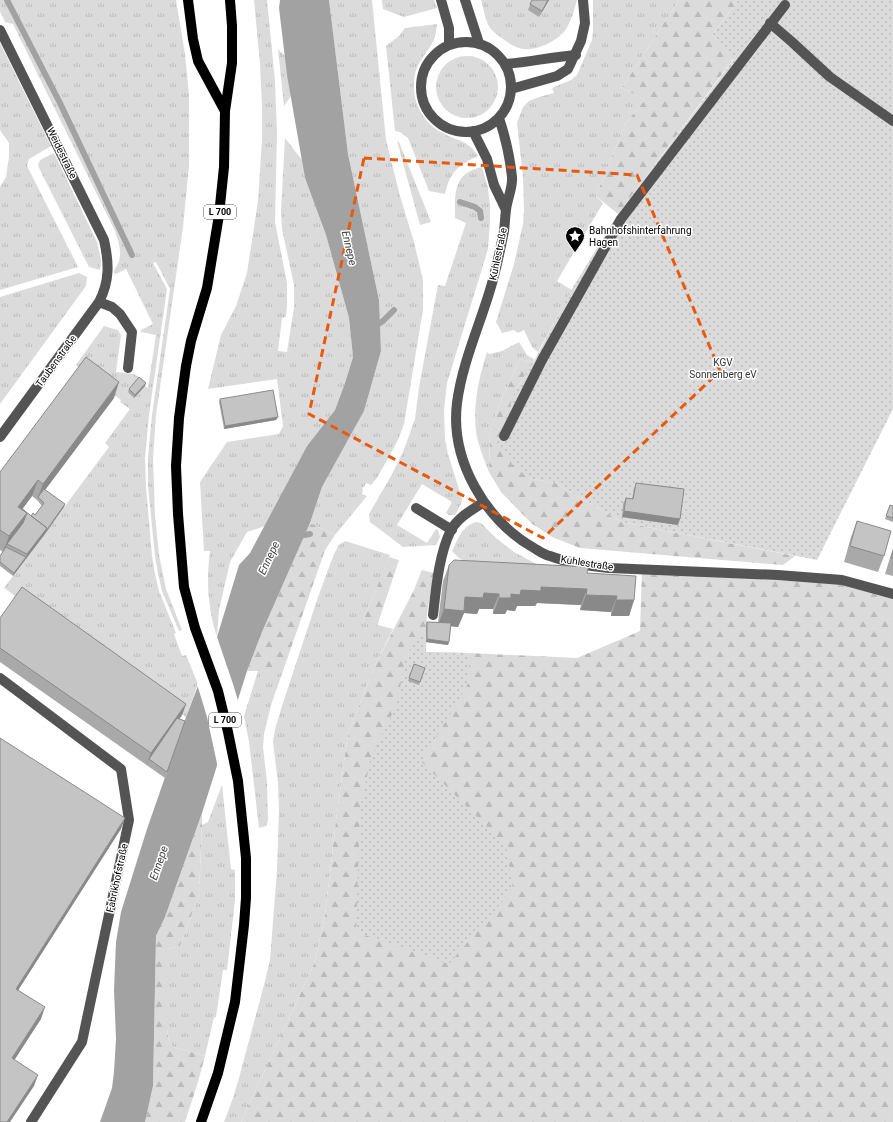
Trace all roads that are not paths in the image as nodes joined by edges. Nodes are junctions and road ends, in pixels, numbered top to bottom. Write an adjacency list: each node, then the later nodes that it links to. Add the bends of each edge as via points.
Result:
1 (188, 0): 14 (main road, L 700, via 198,61)
2 (230, 0): 14 (main road, L 700, via 232,63)
3 (441, 0): 10 (street, via 450,28)
4 (465, 0): 9 (street)
5 (583, 0): 11 (street, via 585,23)
6 (785, 5): 7 (street)
7 (770, 23): 16 (street, via 830,77); 22 (street, via 621,220 542,360)
8 (0, 30): 19 (street, Weidestraße, via 104,240 108,258)
9 (478, 43): 10 (street); 12 (street, via 493,50)
10 (449, 45): 17 (street, via 435,54 425,66 421,82 422,99 429,113 441,125 456,131)
11 (576, 55): 12 (street, via 559,55 542,60); 13 (street, via 568,69 556,76)
12 (506, 64): 13 (street)
13 (511, 88): 15 (street, via 507,106)
14 (225, 111): 31 (main road, L 700, via 224,167 219,215 210,271 185,374 176,466 184,587 227,725 238,781 246,858 246,898 235,1002 218,1073)
15 (499, 118): 17 (street, via 487,127); 18 (street, Kuhlestraße, via 512,178)
16 (893, 121)
17 (473, 132): 18 (street, via 487,159 494,185)
18 (506, 210): 24 (street, Kuhlestraße, via 490,290 465,367 457,404 461,453 472,482)
19 (107, 282): 20 (street, Taubenstraße)
20 (99, 302): 21 (street, via 112,307 120,314 132,332); 23 (street, Taubenstraße)
21 (128, 368)
22 (504, 436)
23 (0, 437)
24 (484, 502): 26 (street, via 467,513); 27 (street, Kuhlestraße, via 497,518 524,542 549,556 570,562 609,568 842,580)
25 (416, 508): 26 (street)
26 (452, 530): 28 (street, via 438,574)
27 (893, 594)
28 (433, 615)
29 (0, 678): 30 (street, Fabrikhofstraße, via 121,769 129,820 82,1042)
30 (32, 1122)
31 (201, 1122)

